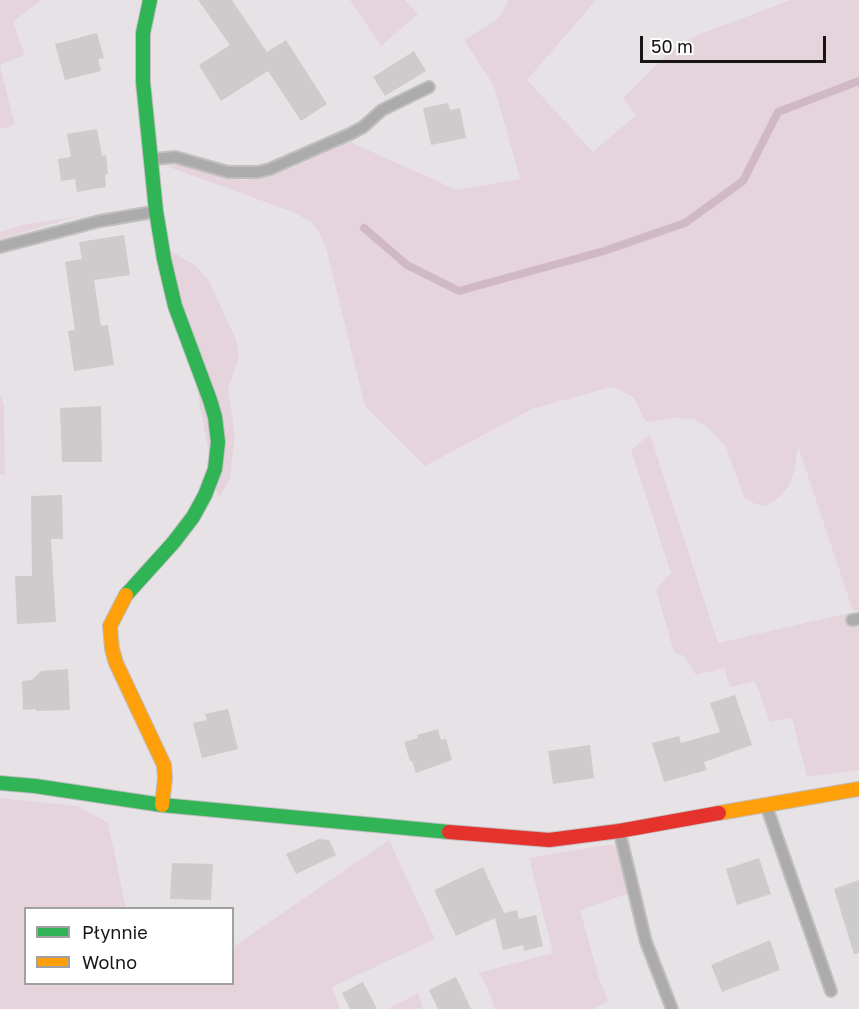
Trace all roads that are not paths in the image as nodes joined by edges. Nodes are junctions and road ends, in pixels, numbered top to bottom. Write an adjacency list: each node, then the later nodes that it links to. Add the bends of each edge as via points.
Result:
1 (150, 0): 3 (street, via 142,51)
2 (429, 87): 3 (lane, via 382,110 350,134 270,169 238,173 175,157)
3 (151, 160): 4 (street)
4 (156, 211): 5 (lane); 9 (street, via 171,291 215,417 218,442 214,469 193,517 124,597 110,626 116,663 164,765)
5 (0, 247)
6 (0, 783): 9 (street)
7 (859, 789): 8 (street)
8 (766, 804): 10 (street); 11 (lane)
9 (162, 805): 10 (street, via 549,840)
10 (619, 831): 12 (lane, via 646,942)
11 (831, 991)
12 (672, 1009)

